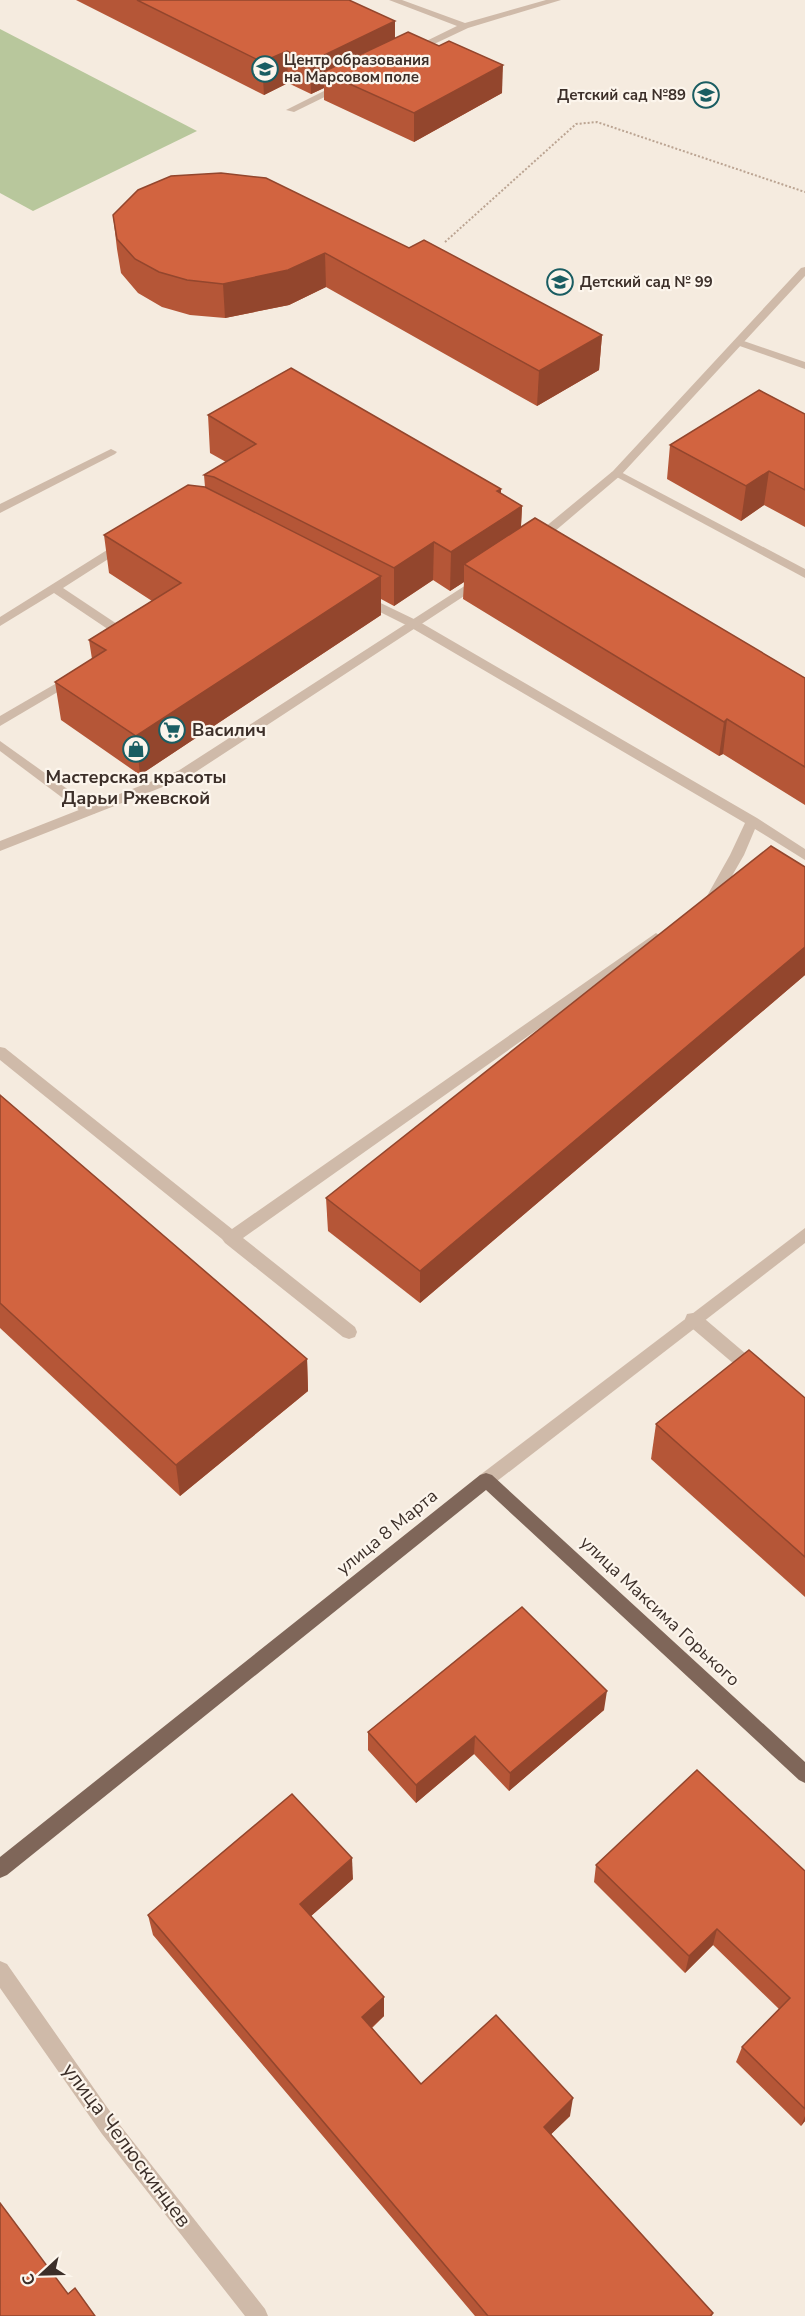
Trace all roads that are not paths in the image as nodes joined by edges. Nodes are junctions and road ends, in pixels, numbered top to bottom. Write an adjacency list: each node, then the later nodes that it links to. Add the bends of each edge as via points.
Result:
1 (394, 0): 3 (street)
2 (556, 0): 3 (street)
3 (465, 26): 4 (street)
4 (398, 58)
5 (355, 79): 6 (street)
6 (291, 110)
7 (805, 270): 8 (street)
8 (738, 342): 9 (street); 11 (street)
9 (805, 366)
10 (111, 452): 12 (street)
11 (617, 473): 14 (street); 16 (street)
12 (0, 509)
13 (138, 535): 17 (street)
14 (526, 549)
15 (489, 574): 20 (street)
16 (805, 574)
17 (54, 588): 19 (street); 21 (street, via 133,640)
18 (350, 591): 20 (street)
19 (0, 622)
20 (414, 624): 25 (street, via 183,774); 26 (street)
21 (123, 646)
22 (85, 670): 23 (street)
23 (0, 722)
24 (0, 746): 25 (street)
25 (89, 812): 27 (street)
26 (752, 821): 28 (street); 29 (street, via 711,899)
27 (0, 846)
28 (805, 855)
29 (692, 913)
30 (673, 927): 33 (street)
31 (0, 1052): 33 (street)
32 (805, 1234): 34 (street, улица 8 Марта)
33 (230, 1239): 35 (street)
34 (693, 1319): 36 (street); 37 (street, улица 8 Марта)
35 (349, 1332)
36 (762, 1378)
37 (486, 1480): 38 (main road, улица Максима Горького); 39 (main road, улица 8 Марта)
38 (805, 1774)
39 (0, 1869)
40 (0, 1971): 41 (street, улица Челюскинцев, via 109,2127)
41 (258, 2316)

